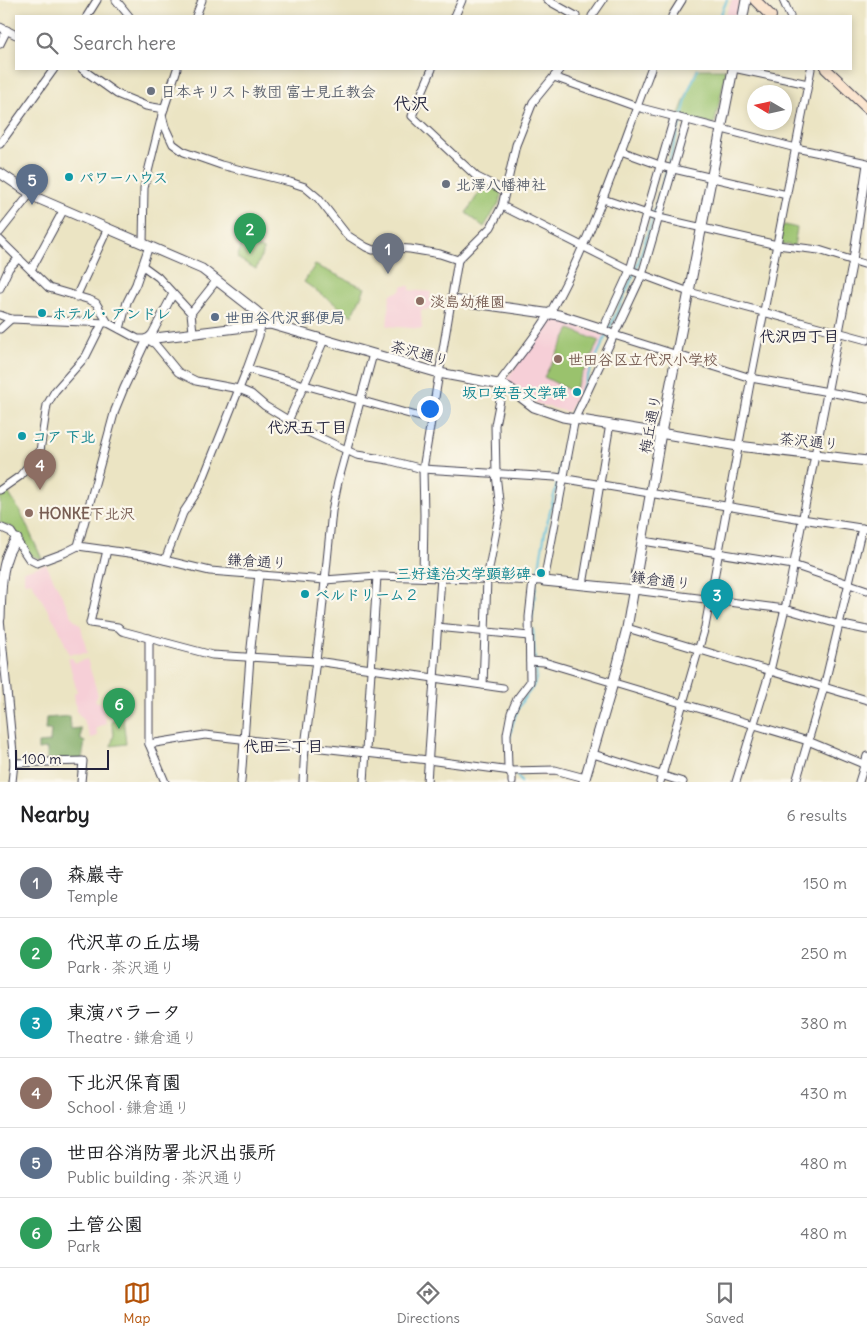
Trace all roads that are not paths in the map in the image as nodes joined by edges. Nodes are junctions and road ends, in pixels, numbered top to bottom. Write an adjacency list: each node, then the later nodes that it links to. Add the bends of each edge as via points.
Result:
1 (97, 0): 11 (street)
2 (116, 0): 12 (street)
3 (202, 0): 13 (street)
4 (462, 0): 14 (street)
5 (546, 0): 15 (street)
6 (603, 0): 16 (street)
7 (682, 0): 17 (street)
8 (746, 0): 18 (street)
9 (755, 0): 19 (main road)
10 (783, 0): 20 (street)
11 (88, 15)
12 (128, 15)
13 (196, 15)
14 (455, 15)
15 (574, 15)
16 (596, 15)
17 (673, 15)
18 (743, 15)
19 (771, 15)
20 (790, 15)
21 (3, 28): 22 (street); 23 (street)
22 (15, 34)
23 (0, 44)
24 (53, 70): 41 (street)
25 (83, 70): 38 (street, via 117,94)
26 (175, 70): 38 (street)
27 (432, 70): 48 (street, via 412,116 477,177)
28 (559, 70): 34 (street)
29 (651, 70): 37 (street)
30 (733, 70): 40 (street, 梅丘通り)
31 (743, 70): 35 (street)
32 (811, 70): 35 (street)
33 (827, 70): 36 (main road)
34 (554, 77): 37 (street); 48 (street, via 533,102 516,145)
35 (808, 84): 42 (street)
36 (865, 104)
37 (637, 107): 39 (street); 43 (street)
38 (163, 112): 59 (street, via 144,188); 63 (street, via 168,135 173,144 184,152 300,185 312,193 347,235 373,250 410,248)
39 (682, 119): 40 (street); 45 (street); 45 (street)
40 (720, 130): 42 (street); 47 (street, 梅丘通り)
41 (0, 144)
42 (796, 148): 44 (street); 50 (street)
43 (621, 150): 45 (street); 51 (street)
44 (867, 164): 64 (street)
45 (668, 167): 47 (street); 54 (street); 54 (street)
46 (0, 173): 49 (street, 茶沢通り)
47 (711, 178): 50 (street); 56 (street, 梅丘通り)
48 (505, 190): 52 (street)
49 (30, 194): 53 (street, 茶沢通り); 57 (street)
50 (787, 195): 60 (street)
51 (603, 199): 54 (street); 61 (street)
52 (502, 206): 61 (street); 63 (street, via 491,227)
53 (64, 209): 55 (street, 茶沢通り); 67 (street)
54 (654, 216): 56 (street); 68 (street); 68 (street)
55 (108, 228): 59 (street, 茶沢通り); 73 (street)
56 (701, 228): 60 (street); 71 (street, 梅丘通り)
57 (0, 232)
58 (0, 240): 62 (street)
59 (146, 245): 66 (street); 69 (street, 茶沢通り, via 202,269)
60 (777, 245): 64 (street, via 819,250); 75 (street)
61 (584, 248): 68 (street); 77 (street)
62 (19, 258): 67 (street); 70 (street, via 9,268)
63 (458, 260): 74 (street)
64 (853, 260): 65 (street); 86 (street)
65 (867, 265)
66 (142, 266): 72 (street, via 158,277); 83 (street)
67 (32, 270): 73 (street, via 49,288)
68 (636, 273): 71 (street); 85 (street); 85 (street)
69 (217, 280): 76 (street); 81 (street, 茶沢通り, via 256,311)
70 (0, 288)
71 (689, 292): 75 (street); 91 (street, 梅丘通り)
72 (173, 294): 76 (street); 87 (street)
73 (76, 296): 80 (street, via 96,303)
74 (452, 300): 77 (street); 93 (street)
75 (764, 312): 86 (street); 94 (street)
76 (190, 313): 84 (street)
77 (549, 314): 85 (street); 96 (street, via 502,379)
78 (0, 315): 79 (street)
79 (11, 320): 80 (street); 82 (street)
80 (105, 323): 83 (street); 114 (street, via 86,356 47,405 40,451 20,476)
81 (265, 325): 84 (street); 88 (street, 茶沢通り); 92 (street)
82 (0, 329)
83 (120, 329): 87 (street)
84 (193, 332): 87 (street)
85 (609, 333): 91 (street); 101 (street)
86 (839, 333): 89 (street); 98 (street)
87 (147, 339): 97 (street, via 183,376); 122 (street, via 115,410)
88 (324, 340): 90 (street, 茶沢通り); 95 (street)
89 (867, 340)
90 (373, 354): 93 (street, 茶沢通り); 100 (street)
91 (677, 356): 94 (street); 105 (street, 梅丘通り)
92 (247, 369): 95 (street); 97 (street)
93 (439, 373): 96 (street, 茶沢通り); 103 (street)
94 (751, 378): 98 (street); 106 (street)
95 (303, 385): 100 (street); 102 (street)
96 (503, 385): 101 (street, 茶沢通り, via 534,407); 111 (street, via 495,425)
97 (239, 389): 102 (street); 125 (street, via 199,489 183,513)
98 (827, 392): 99 (street); 108 (street)
99 (867, 399)
100 (360, 401): 103 (street); 107 (street)
101 (572, 418): 104 (street, 茶沢通り); 112 (street)
102 (289, 419): 107 (street)
103 (431, 420): 110 (street)
104 (610, 424): 105 (street, 茶沢通り); 113 (street)
105 (662, 433): 106 (street, 茶沢通り); 115 (street, 梅丘通り)
106 (738, 446): 108 (street, 茶沢通り); 116 (street)
107 (346, 451): 110 (street); 133 (street, via 332,511)
108 (814, 455): 109 (street, 茶沢通り); 117 (street)
109 (867, 461)
110 (423, 469): 111 (street); 130 (street)
111 (496, 474): 112 (street); 132 (street, via 500,510)
112 (561, 478): 113 (street); 134 (street)
113 (599, 485): 115 (street); 136 (street)
114 (0, 490)
115 (651, 494): 116 (street); 121 (street, 梅丘通り)
116 (727, 507): 117 (street); 124 (street)
117 (802, 519): 119 (street); 126 (street)
118 (0, 527): 120 (street)
119 (864, 529): 135 (street)
120 (17, 539): 122 (street, via 29,559 38,562); 127 (street)
121 (643, 541): 124 (street); 137 (street, 梅丘通り)
122 (78, 546): 123 (street, 鎌倉通り)
123 (107, 550): 125 (street, 鎌倉通り); 148 (street, via 90,622 118,627)
124 (720, 552): 126 (street); 139 (street)
125 (166, 560): 128 (street, 鎌倉通り, via 210,571)
126 (793, 565): 135 (street); 140 (street)
127 (3, 566): 141 (street)
128 (259, 574): 133 (street, 鎌倉通り); 150 (street)
129 (377, 576): 130 (street, 鎌倉通り); 133 (street, 鎌倉通り); 153 (street)
130 (423, 577): 131 (street, 鎌倉通り)
131 (441, 577): 132 (street, 鎌倉通り); 143 (street)
132 (487, 579): 134 (street, 鎌倉通り); 146 (street)
133 (326, 580): 151 (street)
134 (538, 581): 136 (street, 鎌倉通り); 147 (street, via 528,617)
135 (848, 583): 138 (street); 142 (street)
136 (583, 584): 137 (street, 鎌倉通り)
137 (634, 590): 139 (street, 鎌倉通り); 144 (street, 梅丘通り)
138 (867, 590)
139 (711, 599): 140 (street, 鎌倉通り); 149 (street)
140 (785, 609): 142 (street, 鎌倉通り); 154 (street)
141 (0, 618): 171 (street)
142 (838, 624): 145 (street, 鎌倉通り); 158 (street)
143 (437, 627): 146 (street); 155 (street)
144 (627, 628): 149 (street); 156 (street, 梅丘通り)
145 (867, 630)
146 (484, 633): 147 (street); 157 (street)
147 (529, 636): 152 (street)
148 (149, 638): 150 (street, via 212,655); 165 (street)
149 (699, 650): 154 (street); 161 (street)
150 (250, 657): 151 (street); 163 (street)
151 (316, 661): 153 (street); 166 (street)
152 (534, 661): 156 (street); 173 (street, via 530,682 514,706 508,723 506,748)
153 (372, 669): 155 (street); 167 (street)
154 (770, 671): 158 (street); 162 (street)
155 (434, 678): 157 (street); 170 (street)
156 (613, 683): 161 (street); 168 (street, 梅丘通り)
157 (483, 685): 159 (street)
158 (824, 687): 160 (street); 164 (street)
159 (503, 688)
160 (867, 700)
161 (683, 704): 162 (street); 174 (street)
162 (753, 725): 164 (street); 186 (street)
163 (244, 739): 165 (street, via 201,734); 166 (street); 180 (street)
164 (808, 741): 172 (street); 176 (street)
165 (149, 744): 179 (street)
166 (305, 746): 167 (street); 181 (street)
167 (366, 753): 170 (street); 182 (street)
168 (593, 754): 174 (street); 175 (street, 梅丘通り)
169 (867, 756): 172 (street)
170 (428, 760): 173 (street); 183 (street)
171 (14, 763): 177 (street); 178 (street, via 83,761)
172 (866, 767): 187 (street)
173 (512, 771): 175 (street, via 555,770); 184 (street)
174 (661, 779): 185 (street)
175 (584, 780)
176 (798, 781)
177 (12, 782)
178 (82, 782)
179 (165, 782)
180 (241, 782)
181 (303, 782)
182 (364, 782)
183 (427, 782)
184 (512, 782)
185 (684, 782)
186 (736, 782)
187 (859, 782)

